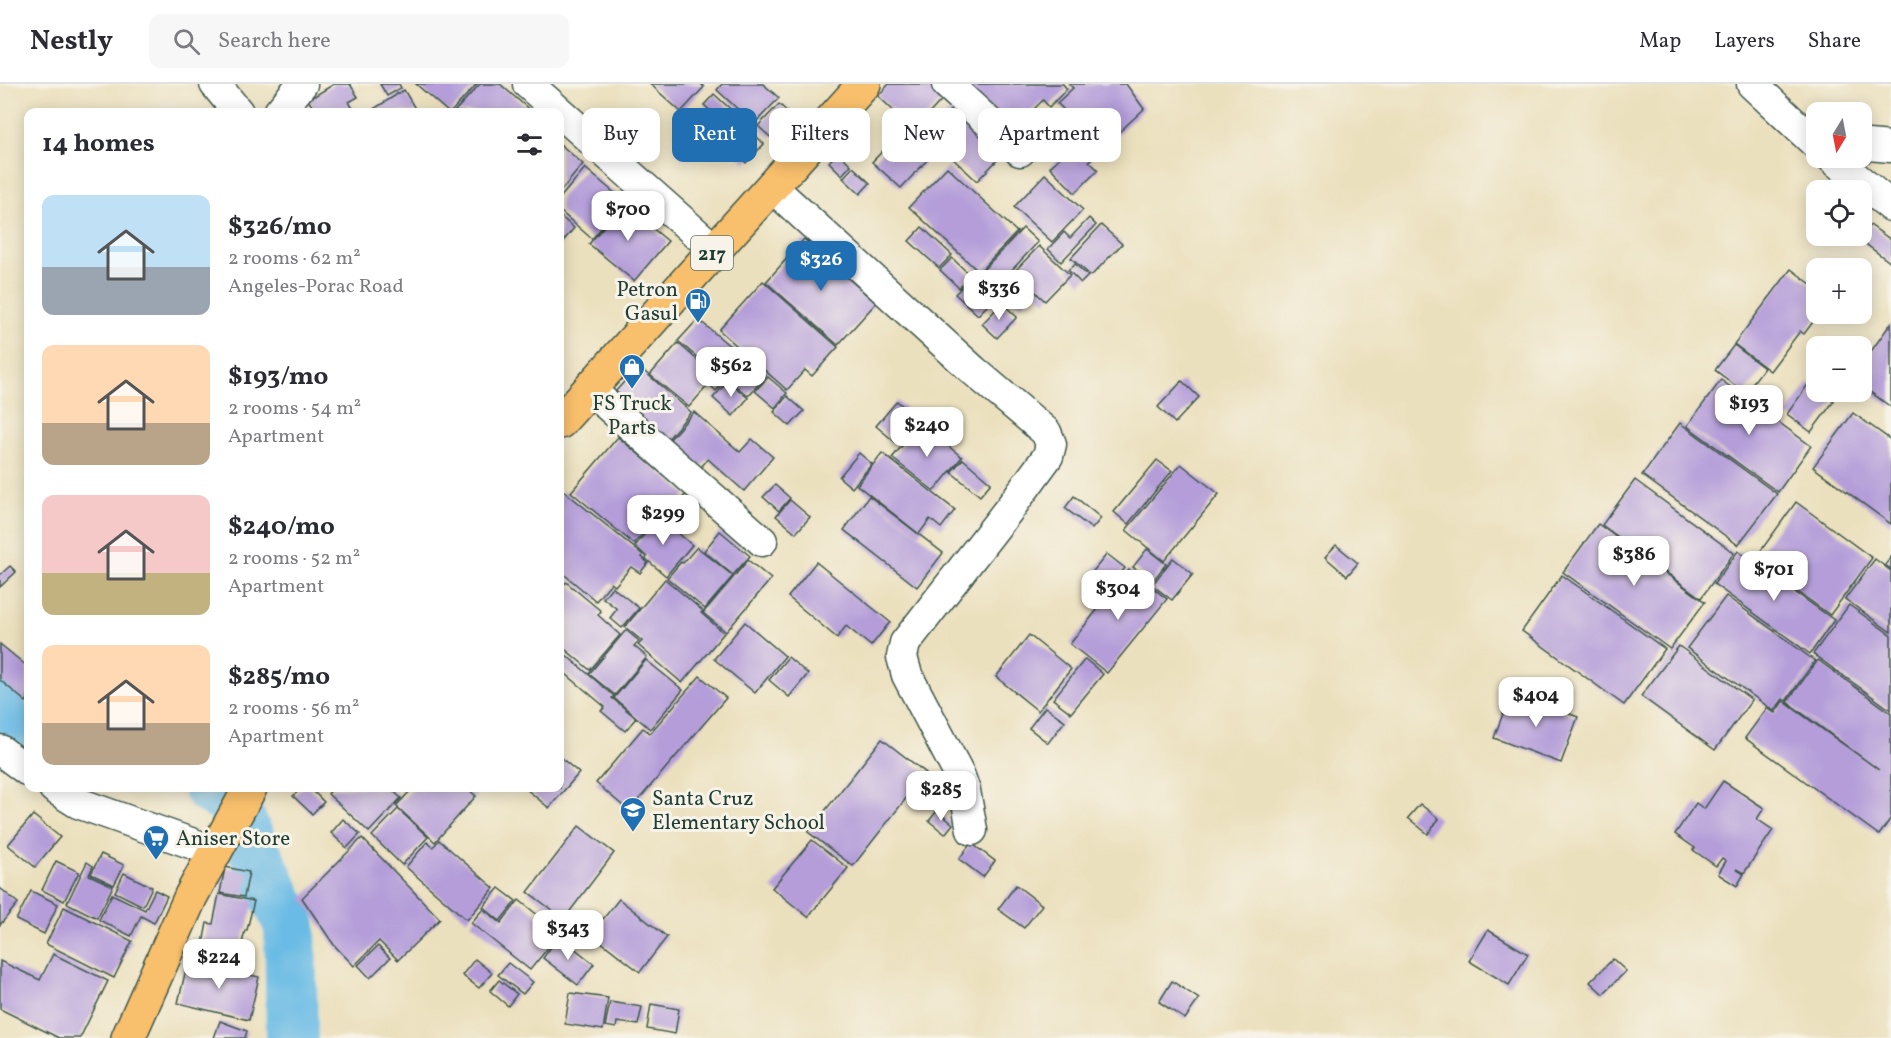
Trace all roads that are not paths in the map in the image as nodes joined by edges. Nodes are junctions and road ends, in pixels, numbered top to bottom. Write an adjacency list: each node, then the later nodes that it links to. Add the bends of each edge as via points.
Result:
1 (215, 84): 7 (street)
2 (302, 84): 8 (street)
3 (528, 84): 9 (street)
4 (864, 84): 16 (main road, 217)
5 (947, 84): 10 (street)
6 (1752, 84): 12 (street)
7 (235, 108)
8 (282, 108)
9 (555, 108)
10 (978, 112)
11 (564, 116): 18 (street)
12 (1806, 135)
13 (1872, 145): 14 (street)
14 (1891, 147)
15 (1844, 168): 17 (street)
16 (772, 187): 18 (main road, 217); 26 (street, via 1046,432 1051,444 1048,456 1011,508 904,643 902,657 907,675 959,774)
17 (1891, 206)
18 (715, 250): 19 (main road, 217)
19 (589, 389): 20 (main road, 217); 21 (street)
20 (564, 417)
21 (762, 541)
22 (0, 750): 23 (street)
23 (24, 768)
24 (60, 792): 27 (street, via 78,803)
25 (248, 792): 27 (main road)
26 (972, 830)
27 (220, 844): 28 (main road, via 191,896)
28 (128, 1038)

